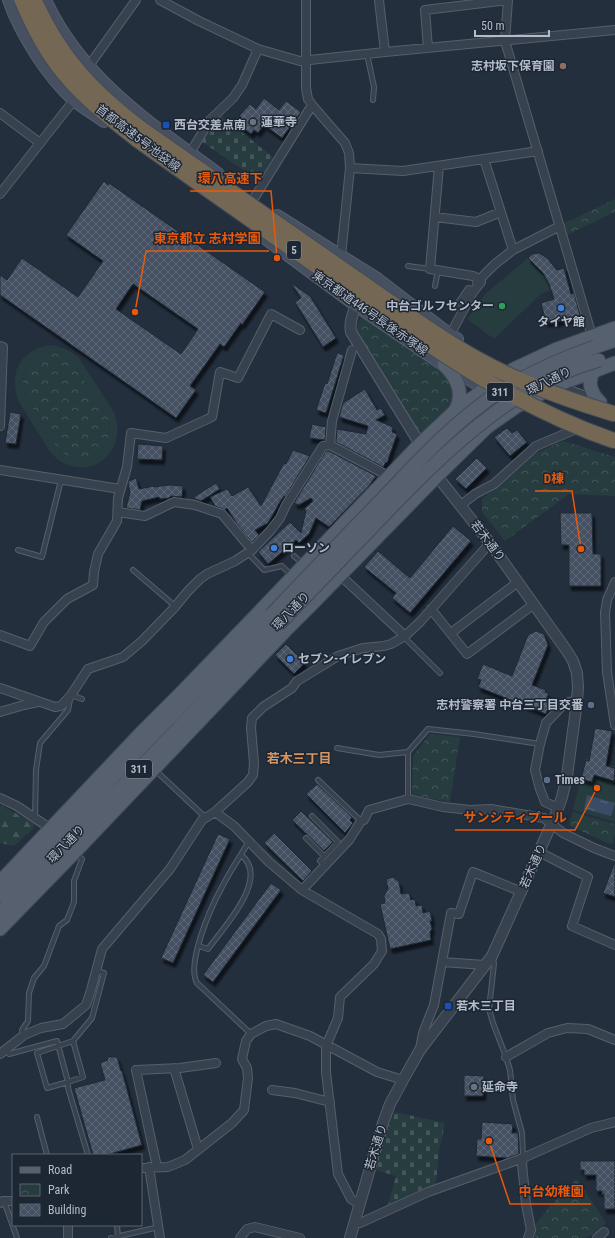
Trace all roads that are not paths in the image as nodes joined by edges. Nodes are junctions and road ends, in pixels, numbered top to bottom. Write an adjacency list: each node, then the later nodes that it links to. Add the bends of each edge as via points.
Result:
1 (9, 0): 18 (main road, 東京都道446号長後赤塚線, via 32,46 54,78)
2 (22, 0): 62 (highway, 首都高速5号池袋線 / 5, bridge, via 37,33 63,72 94,104 138,140 417,337 468,370 548,414)
3 (34, 0): 59 (highway, 首都高速5号池袋線 / 5, bridge, via 48,28 72,64 102,97 144,131 424,326 479,360 526,383)
4 (45, 0): 17 (main road, via 70,44)
5 (136, 0): 17 (street)
6 (160, 0): 13 (street)
7 (306, 0): 16 (street)
8 (379, 0): 14 (street)
9 (508, 0): 11 (street); 12 (street, via 425,10)
10 (615, 30): 11 (street)
11 (505, 41): 12 (street); 23 (street)
12 (428, 48): 14 (street)
13 (258, 49): 16 (street, via 300,61); 24 (street, via 242,85 233,98 210,120)
14 (385, 52): 15 (street)
15 (367, 54): 16 (street); 19 (lane, via 374,87)
16 (305, 60): 20 (street, via 306,88)
17 (88, 67): 24 (main road, via 119,98)
18 (74, 100): 22 (street); 40 (main road, 東京都道446号長後赤塚線)
19 (373, 100)
20 (312, 105): 27 (street, via 345,143); 29 (street)
21 (0, 113): 22 (street)
22 (40, 143): 28 (street)
23 (538, 152): 25 (street); 32 (street)
24 (190, 153): 29 (main road)
25 (484, 159): 26 (street); 30 (street)
26 (439, 166): 27 (street, via 403,171); 31 (street)
27 (350, 168): 34 (street)
28 (1, 190)
29 (253, 200): 34 (main road)
30 (501, 212): 31 (street, via 476,222); 33 (street)
31 (435, 216): 36 (street)
32 (560, 226): 33 (street); 44 (street)
33 (513, 250): 37 (street)
34 (341, 256): 43 (main road, via 377,279)
35 (408, 266): 36 (lane)
36 (434, 270): 37 (street); 38 (lane)
37 (479, 279): 39 (street); 43 (street, via 481,282)
38 (435, 286)
39 (460, 304)
40 (356, 305): 50 (main road, 東京都道446号長後赤塚線); 63 (street, 若木通り, via 351,321 351,332)
41 (615, 328): 44 (main road)
42 (300, 330): 69 (street, via 271,314 238,378 220,372 212,417 166,438 131,432 127,468)
43 (450, 335): 51 (main road)
44 (592, 336): 51 (main road)
45 (615, 340): 86 (main road, 環八通り / 311, bridge, via 544,367 512,384 470,414 420,460)
46 (0, 346): 60 (street, via 3,347)
47 (352, 350): 64 (street, via 332,421)
48 (615, 354): 86 (main road, 環八通り / 311, bridge, via 550,378 479,424)
49 (615, 362): 52 (main road)
50 (444, 365): 54 (main road, 東京都道446号長後赤塚線); 58 (main road, via 459,387 460,400)
51 (514, 369): 53 (main road); 54 (main road)
52 (595, 370): 53 (main road); 55 (main road, via 590,385)
53 (555, 386): 55 (street); 56 (main road)
54 (485, 388): 56 (main road, 東京都道446号長後赤塚線); 58 (main road)
55 (600, 402): 57 (street)
56 (517, 406): 61 (street); 67 (main road, via 487,427)
57 (615, 407)
58 (455, 411): 63 (main road)
59 (615, 414)
60 (0, 426)
61 (574, 430): 62 (street); 71 (street, via 536,446 494,484)
62 (615, 442)
63 (420, 444): 66 (main road); 67 (street, 若木通り)
64 (330, 445): 66 (street); 75 (street, via 323,446 280,518)
65 (0, 470): 68 (street)
66 (390, 475): 70 (street); 77 (main road)
67 (436, 476): 70 (main road); 71 (street, 若木通り)
68 (61, 480): 69 (street); 74 (lane, via 42,557)
69 (120, 489): 72 (street)
70 (416, 497): 79 (main road)
71 (461, 505): 73 (street, 若木通り)
72 (118, 512): 75 (street, via 145,516 174,502 195,505 222,514); 88 (street, via 117,520 98,554 93,585 67,599 44,622 30,646)
73 (490, 543): 81 (street, 若木通り); 85 (street)
74 (18, 550)
75 (250, 552): 80 (lane, via 264,570 282,566); 84 (street, via 207,574 188,590)
76 (294, 556): 77 (lane)
77 (305, 565): 80 (main road)
78 (133, 570): 84 (lane)
79 (340, 575): 86 (main road); 89 (street)
80 (293, 577): 86 (main road)
81 (518, 582): 83 (street, 若木通り); 87 (street)
82 (615, 582): 98 (street, via 607,600 605,638 606,672)
83 (534, 604): 87 (street, via 467,654); 94 (street, 若木通り, via 573,661 578,680)
84 (175, 607): 92 (street, via 124,657 88,669)
85 (431, 609): 87 (street); 89 (street)
86 (274, 619): 96 (main road, 環八通り / 311); 96 (main road); 96 (main road, via 244,667); 96 (main road, via 235,643)
87 (450, 633)
88 (0, 635)
89 (404, 636): 90 (lane); 107 (street, via 391,644 363,648 338,656 297,681 292,688 263,707 252,718 253,775)
90 (440, 673)
91 (0, 688): 95 (street)
92 (71, 695): 93 (lane); 95 (street, via 61,706); 110 (lane, via 68,710 40,743 36,770)
93 (82, 699)
94 (577, 701): 99 (street, via 562,706 546,724); 106 (street, 若木通り, via 570,754)
95 (39, 702): 97 (street)
96 (193, 704): 102 (main road); 113 (main road, via 140,729); 125 (main road, 環八通り / 311); 126 (main road, 環八通り / 311)
97 (0, 712)
98 (615, 726)
99 (540, 744): 101 (lane, via 428,729); 106 (street, via 535,770 540,789 545,802)
100 (337, 748): 101 (lane, via 380,755)
101 (408, 752): 105 (lane)
102 (154, 769): 109 (lane); 116 (main road)
103 (318, 780): 111 (lane)
104 (0, 798): 110 (street)
105 (408, 799): 111 (street, via 369,810); 112 (street, via 443,807 491,809 544,818)
106 (558, 808): 112 (street, 若木通り)
107 (215, 812): 109 (street); 115 (street)
108 (312, 816): 119 (lane, via 338,842)
109 (206, 817): 133 (street, via 170,869 102,949)
110 (35, 818): 113 (street)
111 (362, 821): 121 (street, via 349,840)
112 (552, 824): 117 (street, 若木通り); 120 (street, via 594,848)
113 (51, 829): 122 (main road)
114 (306, 838): 119 (lane)
115 (249, 841): 118 (lane); 123 (street)
116 (72, 851): 127 (main road); 134 (lane, via 82,859 74,881 74,902 67,920 59,926 44,966 34,978 28,993 28,1021 22,1030)
117 (539, 852): 124 (street, 若木通り); 128 (street, via 588,877 572,926)
118 (240, 856): 129 (lane, via 222,887); 129 (lane, via 250,867 248,892 208,948)
119 (324, 856): 121 (lane, via 320,861)
120 (615, 856)
121 (325, 866): 123 (street)
122 (0, 882)
123 (302, 890): 139 (street, via 378,934 381,939 382,951 374,964 340,997 338,1018)
124 (522, 892): 130 (street, 若木通り); 131 (street, via 472,872 459,914 451,913)
125 (0, 896)
126 (0, 913)
127 (0, 929)
128 (615, 945)
129 (198, 946): 135 (lane, via 194,968 197,984)
130 (492, 956): 132 (street, 若木通り); 142 (lane, via 494,964 489,1009)
131 (442, 962): 132 (street); 140 (street, via 434,1005 423,1033)
132 (485, 965): 140 (street, 若木通り)
133 (96, 971): 134 (street, via 86,1005 75,1015 63,1024); 137 (lane, via 104,973 92,1018)
134 (24, 1034): 141 (street)
135 (251, 1034): 139 (street, via 276,1024 310,1036); 151 (street, via 246,1041 242,1059 247,1068 248,1078 244,1110 232,1124)
136 (615, 1040): 142 (street, via 588,1029 566,1028 548,1033)
137 (73, 1041): 138 (lane); 146 (lane, via 83,1077)
138 (59, 1045): 141 (lane, via 54,1041 9,1054); 146 (lane); 146 (lane, via 37,1053 46,1088)
139 (326, 1046): 145 (street, via 377,1072); 148 (street)
140 (420, 1050): 145 (street, 若木通り)
141 (2, 1052)
142 (506, 1057): 154 (lane, via 513,1100 522,1133)
143 (216, 1063): 144 (street)
144 (174, 1068): 151 (street); 155 (street, via 136,1070)
145 (403, 1080): 158 (street, 若木通り, via 383,1123)
146 (68, 1082): 153 (lane)
147 (272, 1090): 148 (street)
148 (330, 1102): 158 (street, via 338,1174 351,1199)
149 (37, 1117): 152 (lane)
150 (615, 1122): 154 (street, via 591,1128)
151 (198, 1149): 155 (street, via 174,1165)
152 (47, 1154)
153 (88, 1154)
154 (523, 1158): 159 (street, via 428,1192 360,1223); 172 (street, via 526,1204 531,1230)
155 (149, 1167): 162 (street)
156 (1, 1200): 157 (street); 165 (lane)
157 (12, 1201)
158 (360, 1204): 159 (street, 若木通り)
159 (355, 1221): 171 (street, 若木通り)
160 (68, 1226): 166 (street)
161 (117, 1226): 164 (lane)
162 (159, 1227): 164 (lane); 168 (street)
163 (604, 1232): 173 (street)
164 (118, 1237): 167 (lane)
165 (16, 1238)
166 (68, 1238)
167 (111, 1238)
168 (160, 1238)
169 (240, 1238): 170 (street, via 247,1229 255,1227)
170 (300, 1238)
171 (350, 1238)
172 (528, 1238)
173 (597, 1238)

